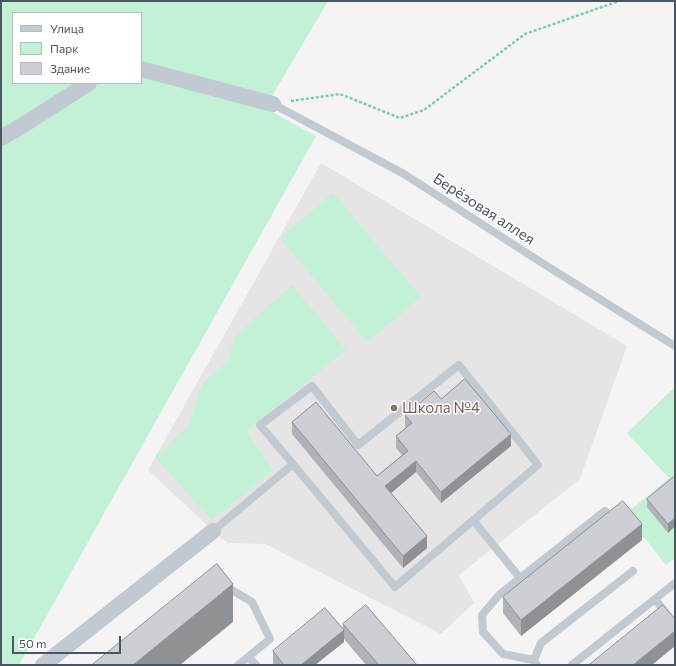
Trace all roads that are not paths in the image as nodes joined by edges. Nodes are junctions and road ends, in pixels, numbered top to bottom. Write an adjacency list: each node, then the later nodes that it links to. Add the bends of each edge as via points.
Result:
1 (142, 69): 3 (street)
2 (87, 84): 4 (street)
3 (273, 104): 5 (lane, Берёзовая аллея, via 404,174)
4 (1, 138)
5 (675, 346)
6 (293, 464): 8 (lane, via 394,587); 8 (lane, via 260,425 312,386 358,445 459,364 538,465); 9 (lane)
7 (605, 511): 11 (lane)
8 (473, 520): 11 (lane)
9 (213, 532): 18 (street)
10 (633, 572): 17 (lane, via 540,644)
11 (520, 578): 17 (lane, via 499,595 482,615 483,632 503,654)
12 (217, 581): 16 (lane, via 252,602 270,639)
13 (675, 583): 14 (lane)
14 (655, 599): 15 (lane); 21 (lane)
15 (675, 625)
16 (249, 657): 19 (lane); 20 (lane)
17 (536, 662)
18 (42, 665)
19 (238, 665)
20 (256, 665)
21 (572, 665)

